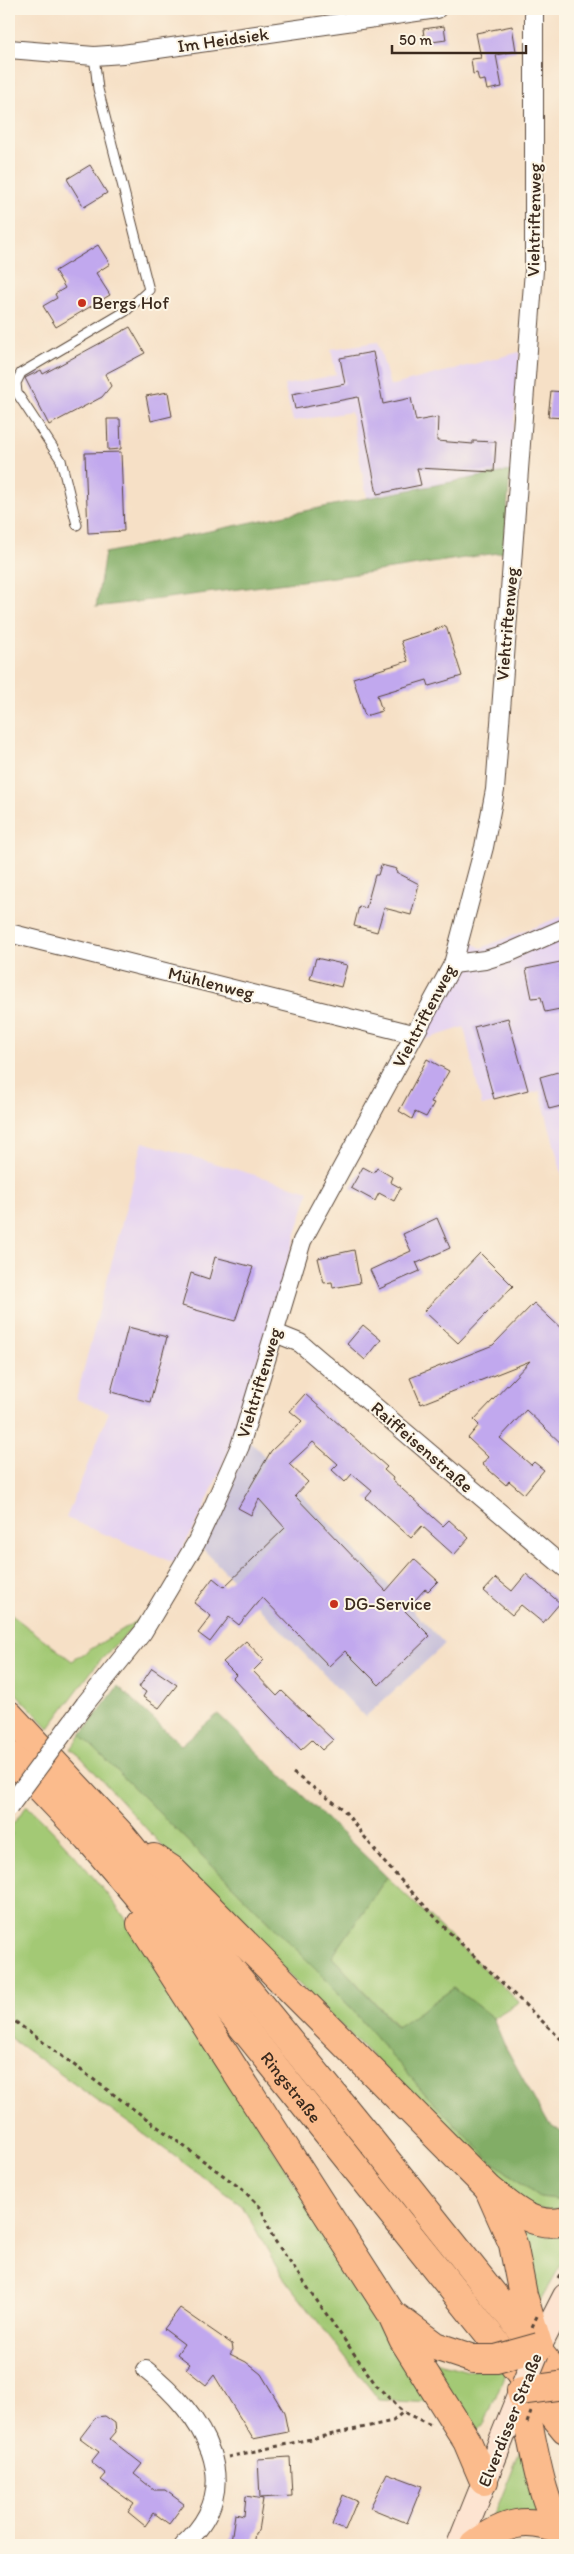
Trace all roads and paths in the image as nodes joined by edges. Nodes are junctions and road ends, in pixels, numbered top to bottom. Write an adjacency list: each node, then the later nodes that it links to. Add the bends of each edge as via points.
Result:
1 (437, 9): 4 (street, Im Heidsiek)
2 (534, 9): 8 (street, Viehtriftenweg, via 534,270 496,790)
3 (9, 49): 4 (street, Im Heidsiek)
4 (94, 56): 5 (lane, via 98,89 149,290 126,311 21,373 16,383 17,393 61,460)
5 (77, 525)
6 (565, 928): 8 (street, via 508,953)
7 (9, 933): 9 (street, Mühlenweg)
8 (452, 964): 9 (street, Viehtriftenweg)
9 (413, 1034): 10 (street, Viehtriftenweg, via 302,1241)
10 (275, 1333): 11 (street, Raiffeisenstraße, via 300,1343); 15 (street, Viehtriftenweg, bridge, via 240,1446 196,1543 143,1632)
11 (565, 1568)
12 (9, 1715): 16 (highway, Ringstraße)
13 (9, 1755): 17 (highway, Ringstraße)
14 (294, 1773): 19 (path, via 343,1809 384,1862 449,1932)
15 (9, 1807)
16 (122, 1836): 20 (highway, via 172,1870); 26 (highway, Ringstraße)
17 (88, 1838): 23 (highway, via 94,1868 132,1911); 28 (highway, Ringstraße, via 286,2078)
18 (9, 2017): 29 (path, via 243,2190 261,2208 273,2238 376,2385 403,2412 393,2421)
19 (565, 2043)
20 (489, 2190): 21 (highway, via 525,2218 545,2224); 24 (highway, bridge, via 513,2244 523,2295)
21 (565, 2221)
22 (565, 2296): 24 (main road, Elverdisser Straße)
23 (391, 2313): 24 (highway, bridge, via 435,2346 474,2359 496,2359); 30 (highway, via 403,2339 467,2441)
24 (544, 2337): 27 (main road, Elverdisser Straße, bridge)
25 (146, 2370): 29 (street, via 169,2388 196,2420)
26 (565, 2385): 27 (highway, bridge)
27 (516, 2403): 30 (main road, Elverdisser Straße); 31 (highway, bridge, via 533,2442 540,2478)
28 (565, 2429)
29 (214, 2460): 32 (street, via 216,2483 212,2507 200,2531)
30 (484, 2482): 33 (main road, Elverdisser Straße)
31 (563, 2533): 34 (highway, via 536,2522 514,2523 492,2532)
32 (183, 2545)
33 (459, 2545)
34 (474, 2545)

